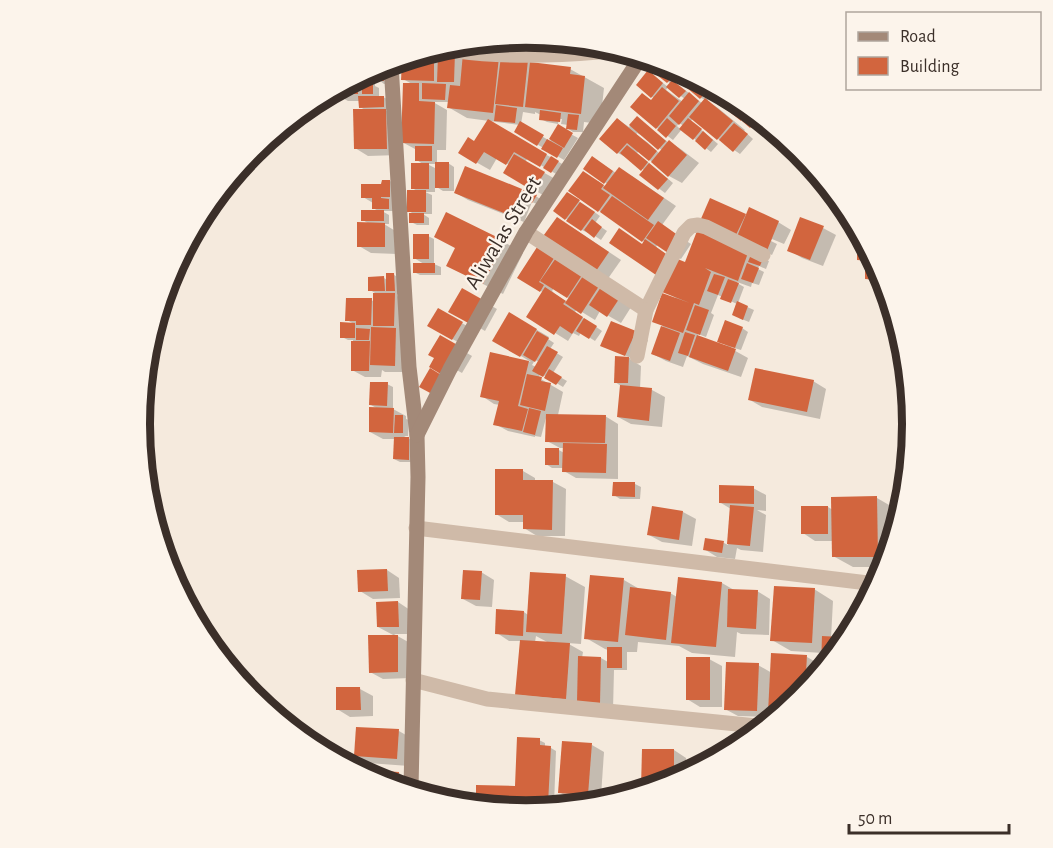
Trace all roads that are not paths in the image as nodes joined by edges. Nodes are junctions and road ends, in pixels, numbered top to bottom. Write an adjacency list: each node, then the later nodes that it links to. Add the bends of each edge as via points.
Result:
1 (472, 52): 2 (street)
2 (587, 53)
3 (636, 65): 5 (street, Aliwalas Street)
4 (392, 74): 9 (street, via 409,367)
5 (526, 232): 7 (street); 9 (street, Aliwalas Street)
6 (763, 255): 7 (street, via 706,227 691,226)
7 (646, 310): 8 (street)
8 (637, 356)
9 (417, 435): 10 (street)
10 (416, 528): 11 (street); 12 (street)
11 (867, 583)
12 (413, 680): 13 (street, via 487,699); 14 (street)
13 (751, 725)
14 (411, 782)

